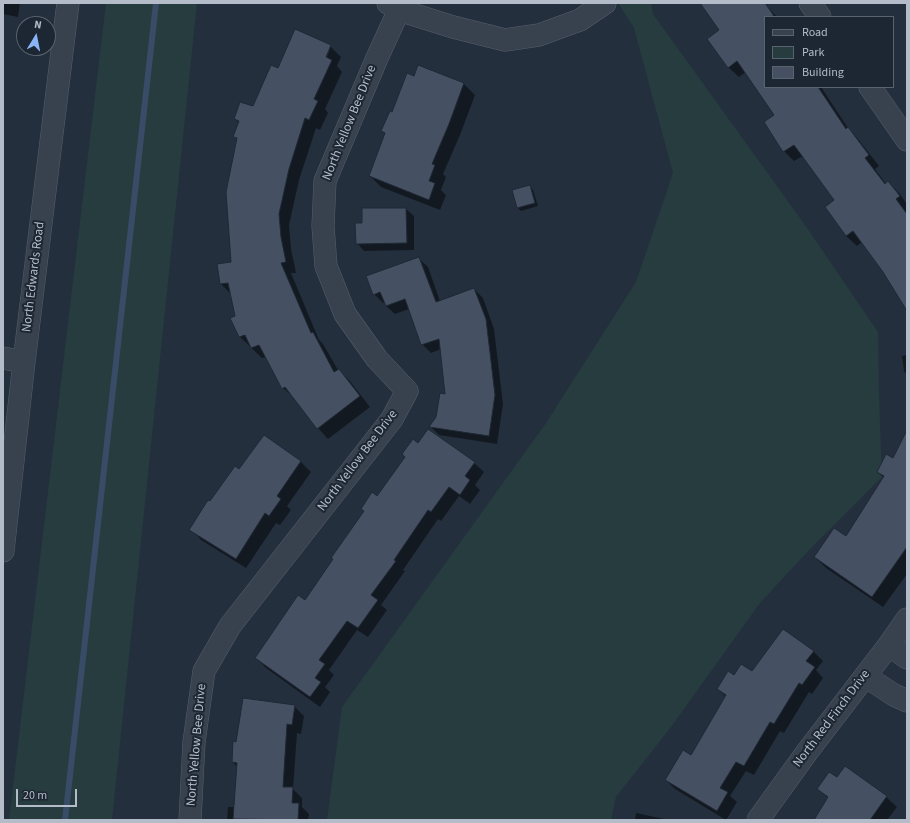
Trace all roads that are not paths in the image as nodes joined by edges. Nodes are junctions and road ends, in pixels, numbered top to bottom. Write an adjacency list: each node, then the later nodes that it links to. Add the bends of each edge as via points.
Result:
1 (68, 3): 8 (street, North Edwards Road)
2 (605, 3): 4 (street, via 580,20 539,35 505,40 453,27)
3 (810, 3): 5 (street)
4 (394, 7): 15 (street, North Yellow Bee Drive, via 376,58 325,181 323,226 326,266 345,314 377,359 407,391 392,419 230,626 204,671 194,742)
5 (819, 16)
6 (871, 88): 7 (street)
7 (906, 135)
8 (13, 360): 9 (street, North Edwards Road)
9 (3, 551)
10 (907, 619): 11 (street, North Red Finch Drive)
11 (889, 645): 12 (street); 13 (street, North Red Finch Drive)
12 (907, 658)
13 (865, 676): 14 (street); 16 (street, North Red Finch Drive)
14 (907, 701)
15 (190, 820)
16 (758, 820)

